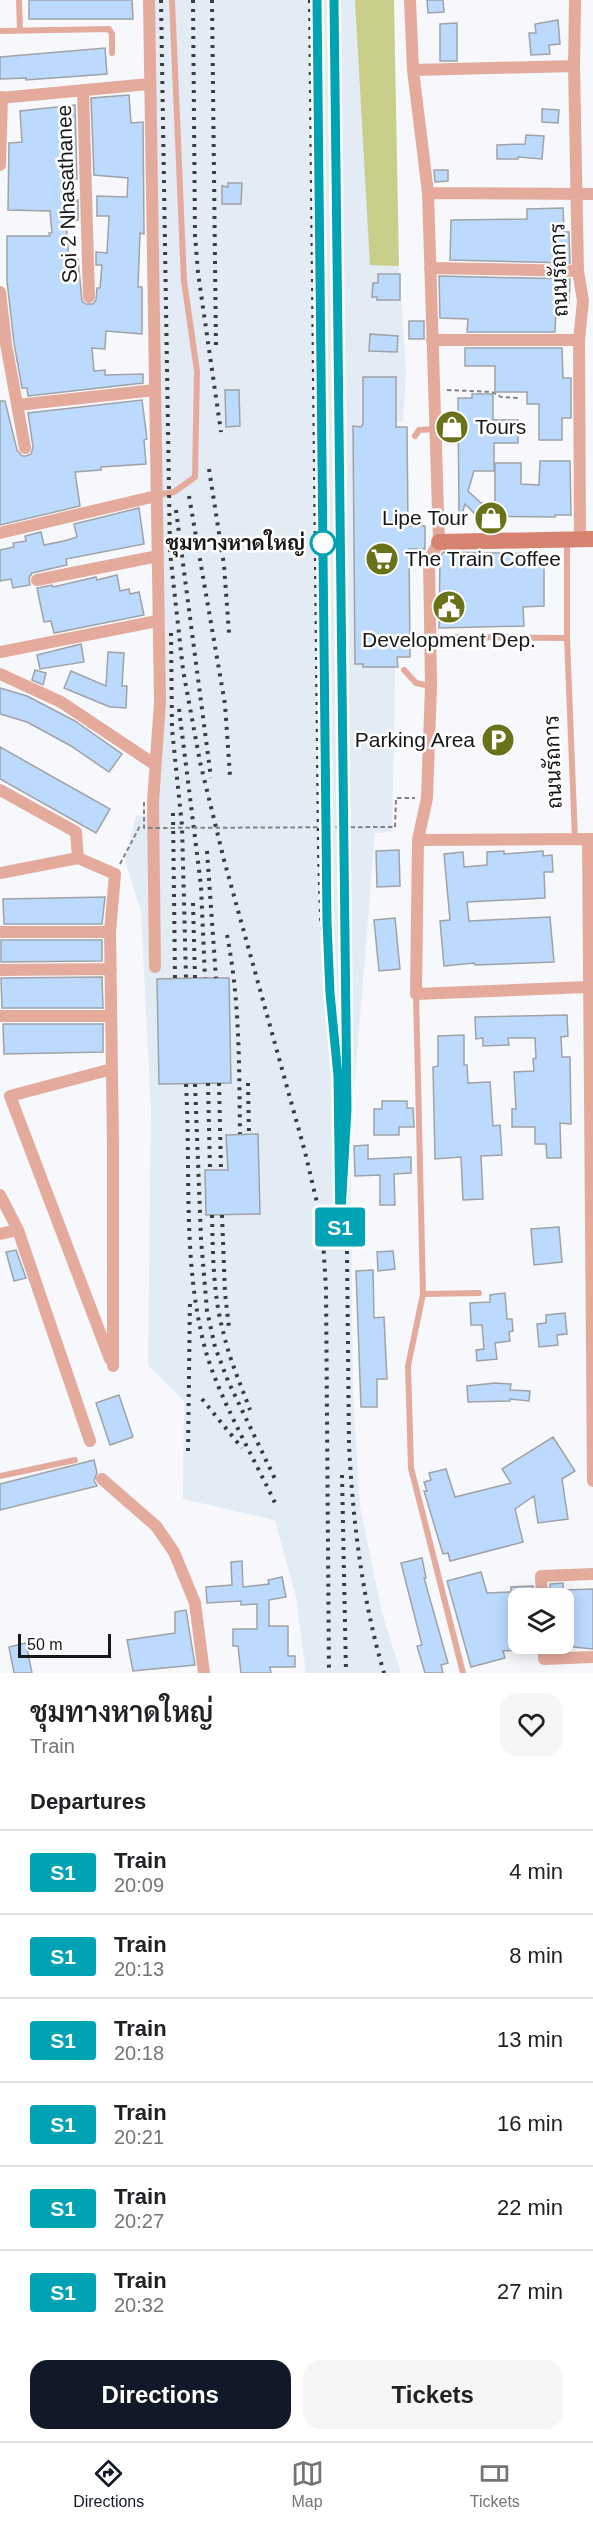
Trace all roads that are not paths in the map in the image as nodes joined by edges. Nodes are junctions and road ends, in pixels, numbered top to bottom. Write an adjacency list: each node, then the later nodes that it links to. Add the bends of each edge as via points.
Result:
1 (19, 0): 6 (lane)
2 (150, 0): 11 (street)
3 (172, 0): 30 (lane, via 184,280 197,371 195,477 174,492)
4 (410, 0): 10 (street)
5 (575, 0): 9 (street, ถนนรัถการ)
6 (20, 30): 7 (lane); 8 (lane, via 109,29)
7 (0, 31)
8 (112, 53)
9 (574, 66): 10 (street); 16 (street, ถนนรัถการ)
10 (413, 70): 15 (street)
11 (149, 84): 12 (street); 25 (street)
12 (83, 90): 13 (street); 21 (street, Soi 2 Nhasathanee)
13 (1, 98): 14 (street)
14 (0, 165)
15 (428, 193): 16 (street); 18 (street)
16 (577, 194): 17 (street); 19 (street, ถนนรัถการ)
17 (593, 194)
18 (430, 268): 19 (street); 23 (street)
19 (578, 271): 22 (street, ถนนรัถการ)
20 (0, 292): 26 (street)
21 (89, 297)
22 (588, 301): 24 (street, ถนนรัถการ)
23 (432, 340): 24 (street); 27 (street)
24 (579, 340): 32 (street, ถนนรัถการ)
25 (155, 390): 26 (street); 30 (street)
26 (17, 405): 29 (street)
27 (437, 428): 28 (lane, via 419,430); 33 (street)
28 (415, 436)
29 (25, 448)
30 (156, 496): 31 (street); 34 (street)
31 (0, 532)
32 (580, 539): 33 (street); 38 (lane, ถนนรัถการ)
33 (439, 542): 37 (street, via 429,560)
34 (158, 556): 35 (street); 36 (street)
35 (37, 580)
36 (158, 621): 39 (street); 43 (street, via 160,702)
37 (429, 637): 38 (lane); 42 (street)
38 (567, 638): 45 (lane, ถนนรัถการ)
39 (0, 652)
40 (404, 670): 42 (lane, via 416,683)
41 (0, 674): 43 (street, via 61,702)
42 (431, 686): 46 (street, via 427,798)
43 (154, 764): 51 (street)
44 (0, 790): 47 (street, via 76,832)
45 (585, 839): 46 (street); 54 (street)
46 (418, 840): 55 (street)
47 (78, 858): 48 (street); 50 (street, via 115,874)
48 (0, 873)
49 (0, 932): 50 (street)
50 (110, 932): 52 (street)
51 (155, 967)
52 (111, 969): 53 (street); 57 (street)
53 (0, 970)
54 (588, 987): 55 (street); 58 (street)
55 (416, 994): 65 (lane)
56 (0, 1016): 57 (street)
57 (111, 1016): 59 (street)
58 (591, 1044): 61 (street)
59 (112, 1069): 59 (street, via 113,1145 113,1366 10,1096)
60 (0, 1195): 62 (street)
61 (591, 1229): 70 (street)
62 (18, 1230): 63 (street); 66 (street)
63 (0, 1234)
64 (479, 1293): 65 (lane)
65 (423, 1294): 76 (lane, via 408,1366 411,1468)
66 (90, 1441)
67 (75, 1460): 68 (lane)
68 (0, 1476)
69 (102, 1479): 75 (street, via 156,1527 174,1552 195,1603)
70 (593, 1481)
71 (593, 1574): 72 (street, via 541,1576)
72 (542, 1588)
73 (544, 1654): 74 (street, via 544,1659)
74 (593, 1657)
75 (204, 1673)
76 (463, 1673)

